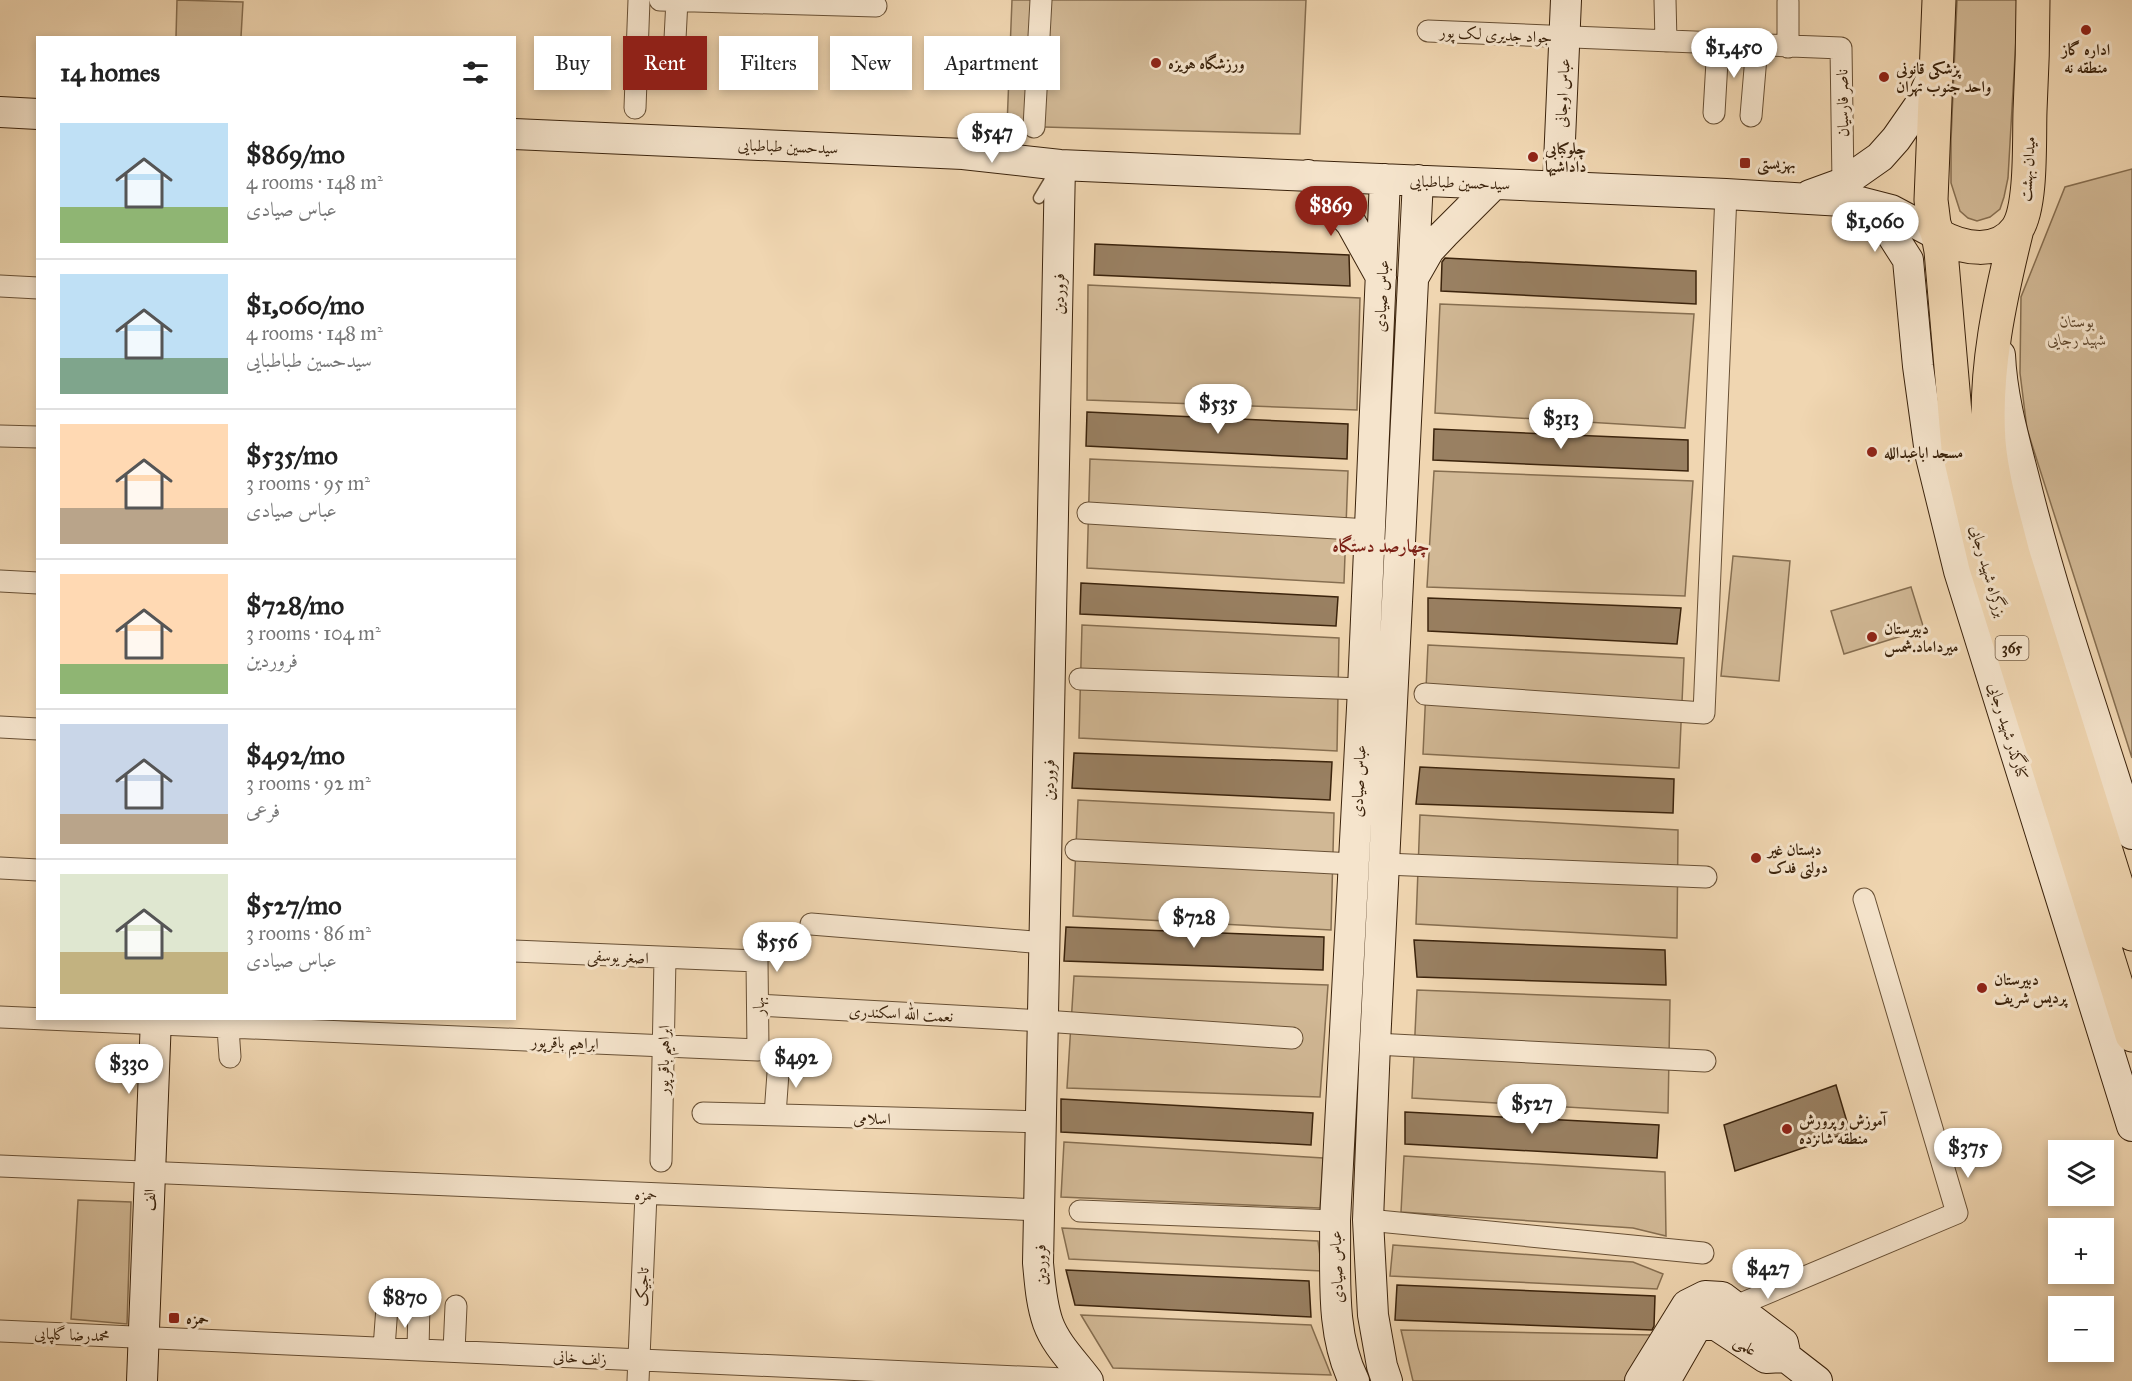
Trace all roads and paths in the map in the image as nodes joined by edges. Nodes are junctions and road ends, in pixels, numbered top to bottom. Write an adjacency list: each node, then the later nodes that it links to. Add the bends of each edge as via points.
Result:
1 (639, 0): 20 (street)
2 (660, 0): 3 (street)
3 (677, 0): 9 (street); 13 (street)
4 (1041, 0): 25 (street)
5 (1566, 0): 14 (street, عباس اوجانی)
6 (1665, 0): 15 (street)
7 (1939, 0): 19 (highway, 365)
8 (2033, 0): 40 (highway, میدان بهشت / 365, via 2028,176)
9 (768, 2): 11 (street)
10 (1788, 2): 18 (street)
11 (876, 6)
12 (1428, 31): 14 (street, جواد جدیری لک پور)
13 (675, 36)
14 (1565, 37): 15 (street, ناصر فارسیان); 36 (street, عباس اوجانی)
15 (1666, 41): 16 (street, ناصر فارسیان)
16 (1718, 44): 17 (street, ناصر فارسیان); 22 (street)
17 (1757, 45): 18 (street, ناصر فارسیان); 24 (street)
18 (1788, 47): 37 (street, ناصر فارسیان, via 1841,48)
19 (1936, 68): 37 (street, via 1919,106); 41 (highway, 365, via 1931,200)
20 (635, 108)
21 (0, 112): 23 (street)
22 (1714, 113)
23 (36, 114)
24 (1751, 116)
25 (1034, 127)
26 (0, 129): 27 (street)
27 (36, 130)
28 (516, 134): 30 (street, سیدحسین طباطبایی)
29 (516, 151): 30 (street, سیدحسین طباطبایی)
30 (962, 162): 31 (street, سیدحسین طباطبایی, via 1003,170)
31 (1060, 165): 32 (street, سیدحسین طباطبایی); 39 (lane); 69 (street, فروردین)
32 (1308, 175): 33 (street, سیدحسین طباطبایی); 42 (street, via 1351,223)
33 (1385, 179): 34 (street, سیدحسین طباطبایی); 42 (street, عباس صیادی)
34 (1418, 180): 35 (street, سیدحسین طباطبایی); 43 (street, عباس صیادی)
35 (1494, 183): 36 (street, سیدحسین طباطبایی); 43 (street, via 1429,250)
36 (1558, 186): 38 (street, سیدحسین طباطبایی)
37 (1851, 193): 38 (street, سیدحسین طباطبایی, via 1800,198); 41 (street); 91 (street, کنارگذر شهید رجایی, via 1892,234 1908,261 1930,453 1959,570)
38 (1726, 194): 56 (street, via 1704,713)
39 (1039, 198)
40 (2017, 229): 41 (highway, via 2004,242 1985,248 1963,246); 47 (highway, بزرگراه شهید رجایی / 365)
41 (1938, 235): 46 (highway, بزرگراه شهید رجایی / 365)
42 (1382, 280): 51 (street, عباس صیادی)
43 (1411, 280): 62 (street, عباس صیادی)
44 (0, 286): 45 (street)
45 (36, 288)
46 (1945, 298): 47 (highway, via 1956,267 1965,260 1978,258 1990,260 1996,269); 80 (highway, بزرگراه شهید رجایی / 365, via 1958,448 1985,563)
47 (2001, 301): 59 (street, via 2001,372 2015,442 2042,547); 68 (highway, بزرگراه شهید رجایی / 365, via 1988,404 1989,444 2000,502)
48 (0, 436): 49 (street)
49 (36, 437)
50 (1088, 513): 51 (street)
51 (1369, 530): 55 (street, عباس صیادی)
52 (0, 581): 53 (street)
53 (36, 583)
54 (1080, 679): 55 (street)
55 (1363, 689): 61 (street, عباس صیادی)
56 (1425, 694)
57 (0, 727): 58 (street)
58 (36, 729)
59 (2132, 834)
60 (1076, 850): 61 (street)
61 (1354, 864): 99 (street, عباس صیادی)
62 (1385, 864): 65 (street); 82 (street, عباس صیادی)
63 (0, 868): 64 (street)
64 (36, 870)
65 (1706, 876)
66 (1864, 899): 104 (street, via 1957,1213)
67 (810, 924): 69 (street)
68 (2132, 934)
69 (1045, 943): 77 (street, فروردین)
70 (516, 951): 71 (street, اصغر یوسفی)
71 (665, 958): 72 (street, اصغر یوسفی); 83 (street, ابراهیم باقر پور)
72 (721, 960): 73 (street, بهار, via 757,962)
73 (758, 1005): 77 (street, نعمت الله اسکندری); 84 (street, بهار)
74 (0, 1017): 75 (street, ابراهیم باقرپور)
75 (36, 1018)
76 (94, 1020): 78 (street, ابراهیم باقرپور)
77 (1044, 1021): 81 (street, نعمت الله اسکندری); 90 (street, فروردین)
78 (156, 1022): 79 (street, ابراهیم باقرپور); 94 (street, الف)
79 (228, 1028): 83 (street, ابراهیم باقرپور); 85 (street)
80 (2132, 1035)
81 (1292, 1038)
82 (1374, 1044): 87 (street); 98 (street, عباس صیادی)
83 (663, 1047): 84 (street, ابراهیم باقرپور); 92 (street, ابراهیم باقر پور)
84 (758, 1050)
85 (230, 1057)
86 (779, 1059): 89 (street)
87 (1705, 1061)
88 (703, 1113): 89 (street, اسلامی)
89 (775, 1115): 90 (street, اسلامی)
90 (1042, 1122): 96 (street, فروردین)
91 (2132, 1126)
92 (661, 1161)
93 (0, 1166): 94 (street, حمزه)
94 (150, 1173): 95 (street, حمزه); 106 (street, الف)
95 (646, 1194): 96 (street, حمزه); 110 (street, تاجیک)
96 (1040, 1210): 113 (street, فروردین, via 1038,1263 1048,1325)
97 (1080, 1211): 99 (street)
98 (1368, 1220): 100 (street); 115 (street, عباس صیادی, via 1373,1315)
99 (1335, 1221): 114 (street, عباس صیادی, via 1339,1333)
100 (1703, 1253)
101 (419, 1305): 108 (street)
102 (456, 1306): 109 (street)
103 (387, 1307): 107 (street)
104 (1723, 1309): 116 (street, via 1705,1296 1687,1305); 117 (street, via 1696,1327); 118 (street, علمی, via 1766,1358 1786,1358)
105 (0, 1331): 106 (street, محمدرضا گلپایی)
106 (144, 1337): 107 (street, زلف خانی); 111 (street, الف)
107 (384, 1348): 108 (street, زلف خانی)
108 (418, 1350): 109 (street, زلف خانی)
109 (454, 1352): 110 (street, زلف خانی)
110 (639, 1360): 112 (street, تاجیک); 113 (street, زلف خانی)
111 (142, 1381)
112 (638, 1381)
113 (1087, 1381)
114 (1354, 1381)
115 (1387, 1381)
116 (1640, 1381)
117 (1665, 1381)
118 (1817, 1381)

